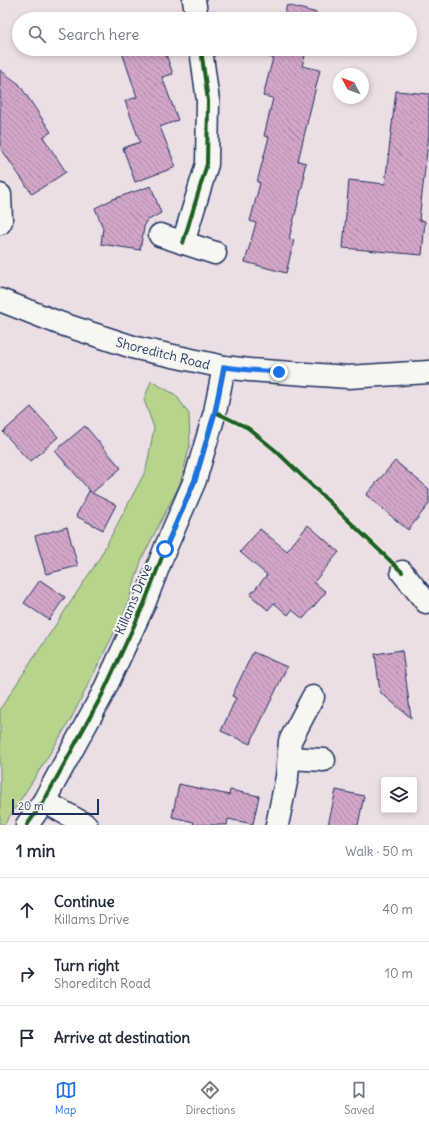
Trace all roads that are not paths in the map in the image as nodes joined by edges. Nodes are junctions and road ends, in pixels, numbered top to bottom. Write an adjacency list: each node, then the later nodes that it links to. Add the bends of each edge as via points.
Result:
1 (194, 0): 2 (street)
2 (196, 12)
3 (202, 56): 7 (street, via 208,101 207,164)
4 (0, 195): 5 (street)
5 (0, 223)
6 (160, 235): 7 (street)
7 (183, 243): 8 (street)
8 (215, 253)
9 (0, 300): 10 (street, Shoreditch Road, via 59,323 136,348)
10 (224, 367): 11 (street, Shoreditch Road, via 348,377); 17 (street, Killams Drive, via 215,412 195,480 144,604 102,695)
11 (429, 372)
12 (402, 572): 13 (street)
13 (428, 603)
14 (313, 697): 15 (street, via 290,741)
15 (289, 758): 16 (street); 20 (street)
16 (324, 760)
17 (44, 801): 18 (street, Killams Drive); 19 (street)
18 (27, 825)
19 (86, 825)
20 (277, 825)

